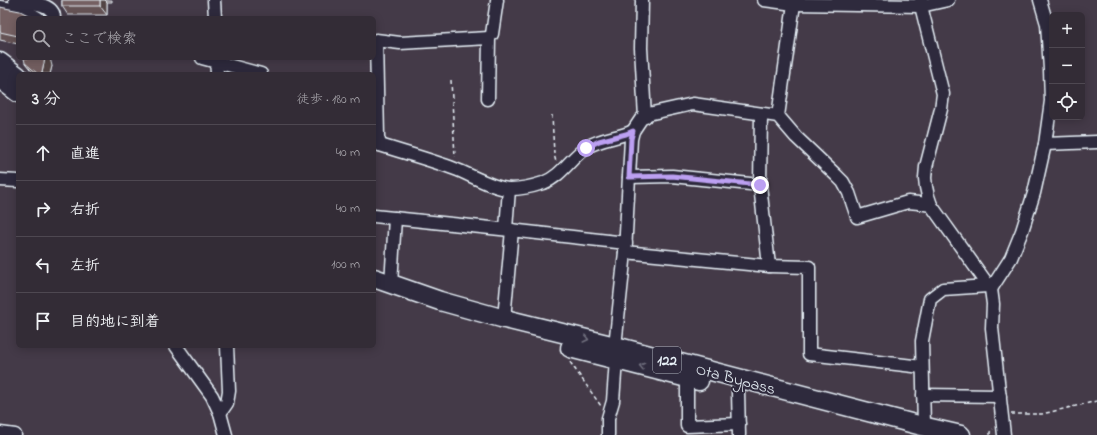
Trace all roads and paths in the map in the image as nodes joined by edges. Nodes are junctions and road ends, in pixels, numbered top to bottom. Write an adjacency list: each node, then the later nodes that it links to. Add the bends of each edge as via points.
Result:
1 (16, 0): 12 (street, via 48,7)
2 (214, 0): 13 (street)
3 (497, 0): 14 (street, via 492,34)
4 (642, 0): 27 (street)
5 (764, 0): 9 (street)
6 (948, 0): 8 (street)
7 (1040, 0): 31 (street, via 1047,24 1050,70 1051,102)
8 (921, 3): 9 (street); 39 (street, via 943,94 926,166 926,187)
9 (794, 4): 26 (street)
10 (0, 7): 11 (street, via 26,11)
11 (35, 16)
12 (54, 16)
13 (215, 16)
14 (489, 38): 23 (street); 30 (street, via 400,43 376,40)
15 (216, 60): 17 (street); 18 (street)
16 (0, 62): 19 (highway)
17 (217, 72)
18 (255, 72)
19 (16, 74)
20 (0, 79): 22 (highway)
21 (451, 80): 32 (path)
22 (16, 91)
23 (488, 100)
24 (762, 114): 26 (street); 27 (street, via 693,104); 37 (street)
25 (552, 116): 33 (path, via 554,154)
26 (778, 116): 39 (street, via 843,182 857,218 908,202)
27 (644, 117): 28 (street)
28 (633, 131): 33 (street, via 599,141 586,148); 34 (street)
29 (1097, 142): 31 (street)
30 (377, 143): 32 (street)
31 (1045, 144): 46 (street, via 1022,231 1011,258)
32 (456, 169): 38 (street, via 495,186)
33 (559, 174): 38 (street, via 543,183)
34 (629, 177): 37 (street, via 672,176); 43 (street)
35 (0, 180): 36 (street)
36 (16, 181)
37 (760, 185): 44 (street)
38 (509, 189): 42 (street)
39 (931, 205): 46 (street)
40 (376, 216): 41 (street)
41 (395, 218): 42 (street); 45 (street)
42 (509, 229): 43 (street); 47 (street)
43 (625, 247): 44 (street); 51 (street)
44 (769, 266): 52 (street, via 809,267 809,354)
45 (380, 283): 47 (highway, Ota Bypass / 122); 50 (highway, Ota Bypass / 122, via 448,314)
46 (989, 288): 52 (street, via 943,288 930,299 922,341); 56 (street, via 993,304 992,328)
47 (504, 319): 51 (highway, Ota Bypass / 122, one-way to 51)
48 (177, 348): 58 (street, via 212,396)
49 (226, 348): 58 (street, via 229,391 227,403)
50 (570, 348): 51 (highway, Ota Bypass / 122); 60 (path, via 566,357)
51 (615, 353): 53 (highway, Ota Bypass / 122, one-way to 51); 60 (street, via 613,401); 62 (highway, Ota Bypass / 122)
52 (922, 366): 55 (street)
53 (687, 378): 54 (highway, Ota Bypass / 122); 61 (street, via 687,426)
54 (738, 391): 61 (street); 62 (highway, Ota Bypass / 122)
55 (923, 396): 56 (street); 62 (street)
56 (1000, 396): 59 (street)
57 (1097, 401): 59 (path, via 1042,414)
58 (220, 413): 66 (street)
59 (1002, 415): 70 (street)
60 (608, 417): 67 (street)
61 (739, 430)
62 (917, 431): 68 (highway, Ota Bypass / 122)
63 (990, 432): 69 (path)
64 (0, 433): 65 (street)
65 (16, 435)
66 (226, 435)
67 (608, 435)
68 (961, 435)
69 (990, 435)
70 (1004, 435)

